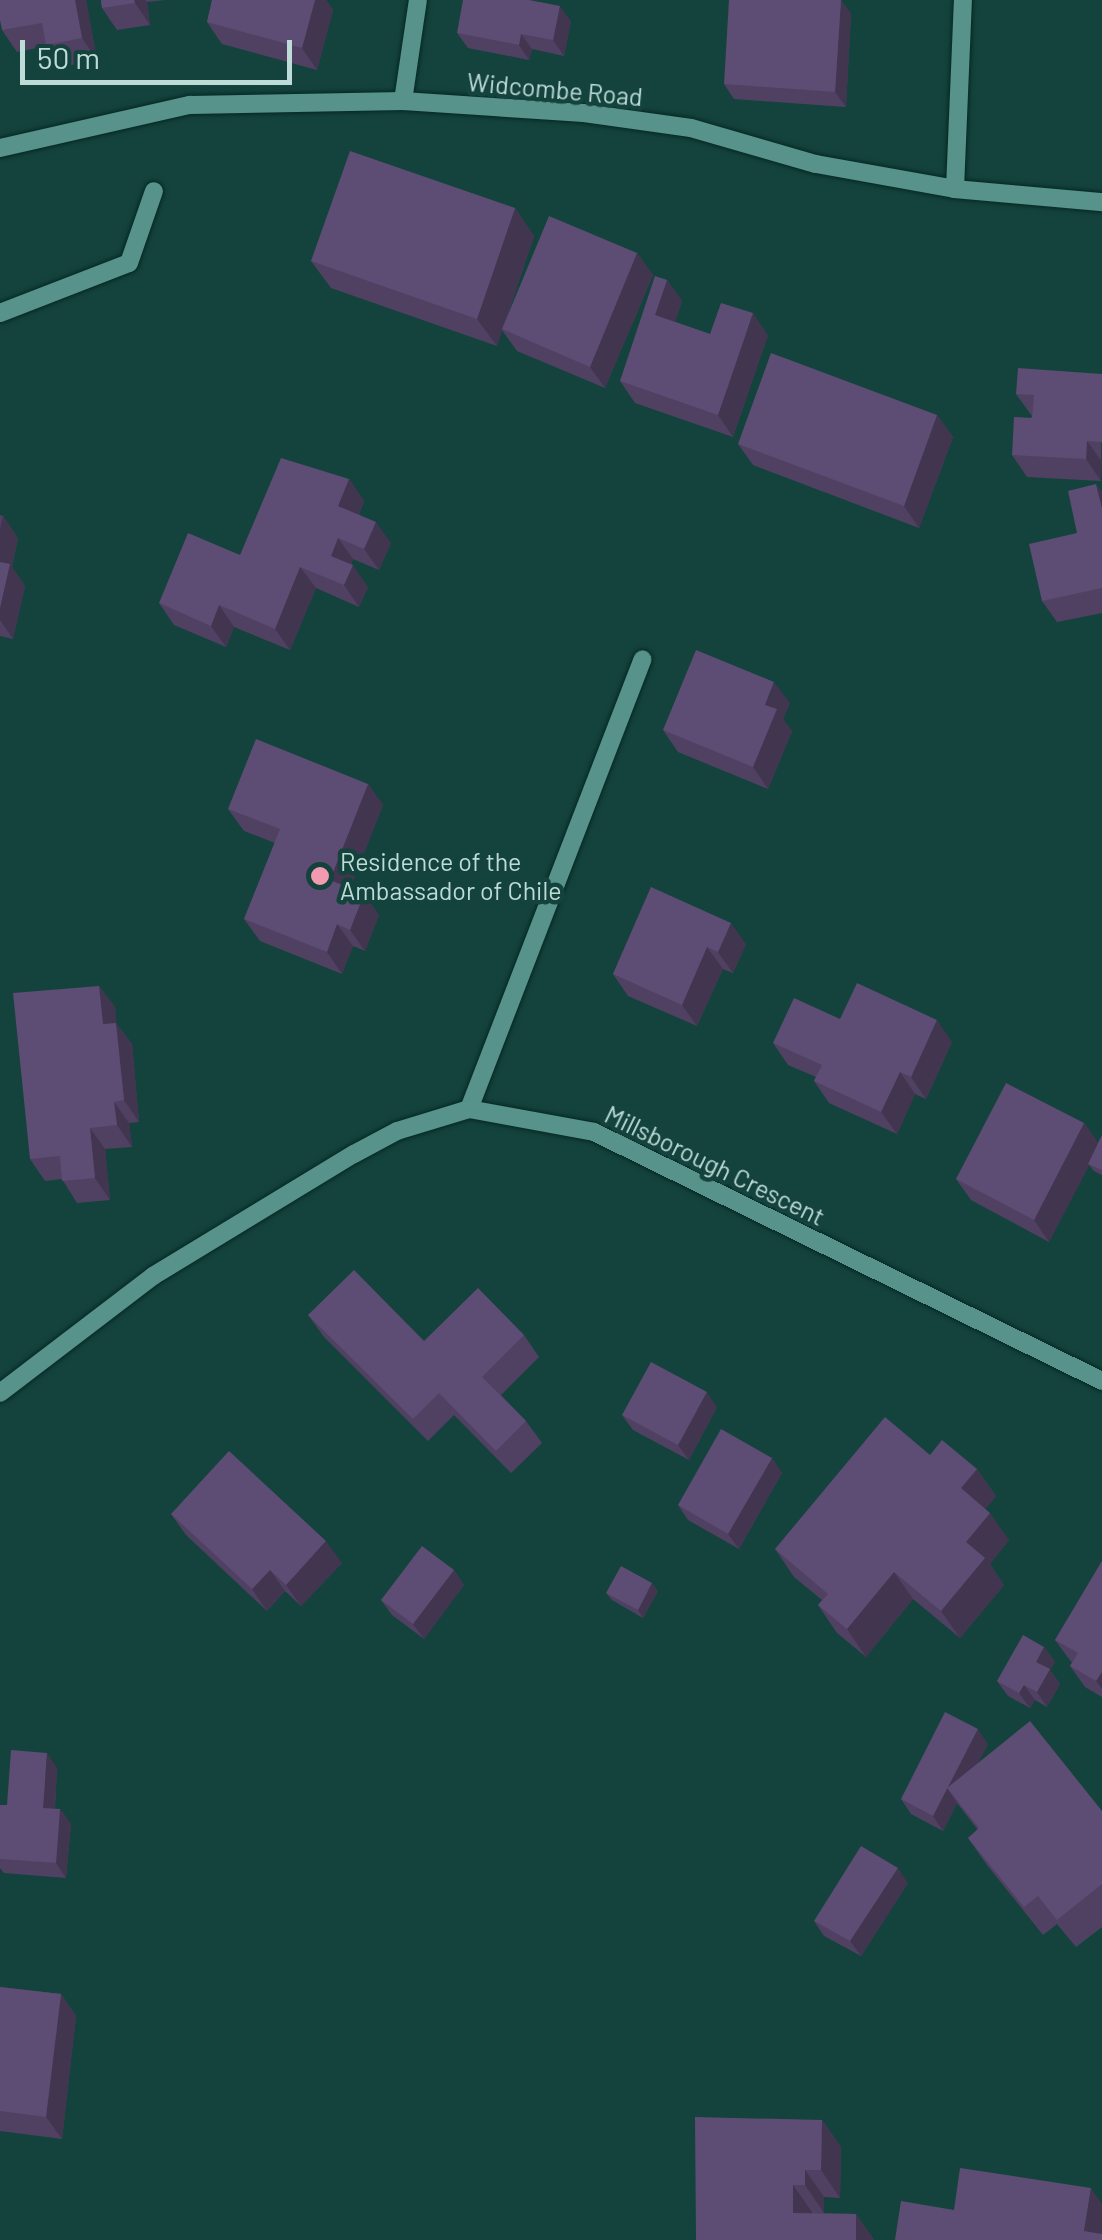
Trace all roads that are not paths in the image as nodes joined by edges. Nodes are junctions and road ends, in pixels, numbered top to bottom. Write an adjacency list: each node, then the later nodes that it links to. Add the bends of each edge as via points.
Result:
1 (418, 0): 3 (street)
2 (963, 0): 5 (street)
3 (402, 100): 4 (street, Widcombe Road, via 190,106); 5 (street, Widcombe Road, via 584,112 691,128 816,164)
4 (0, 148)
5 (956, 189): 7 (street, Widcombe Road)
6 (154, 191): 8 (street, via 129,262)
7 (1102, 202)
8 (0, 314)
9 (643, 659): 10 (street)
10 (468, 1109): 11 (street, Millsborough Crescent, via 594,1132); 12 (street, Millsborough Crescent, via 397,1131 354,1154 153,1276)
11 (1102, 1381)
12 (0, 1392)

